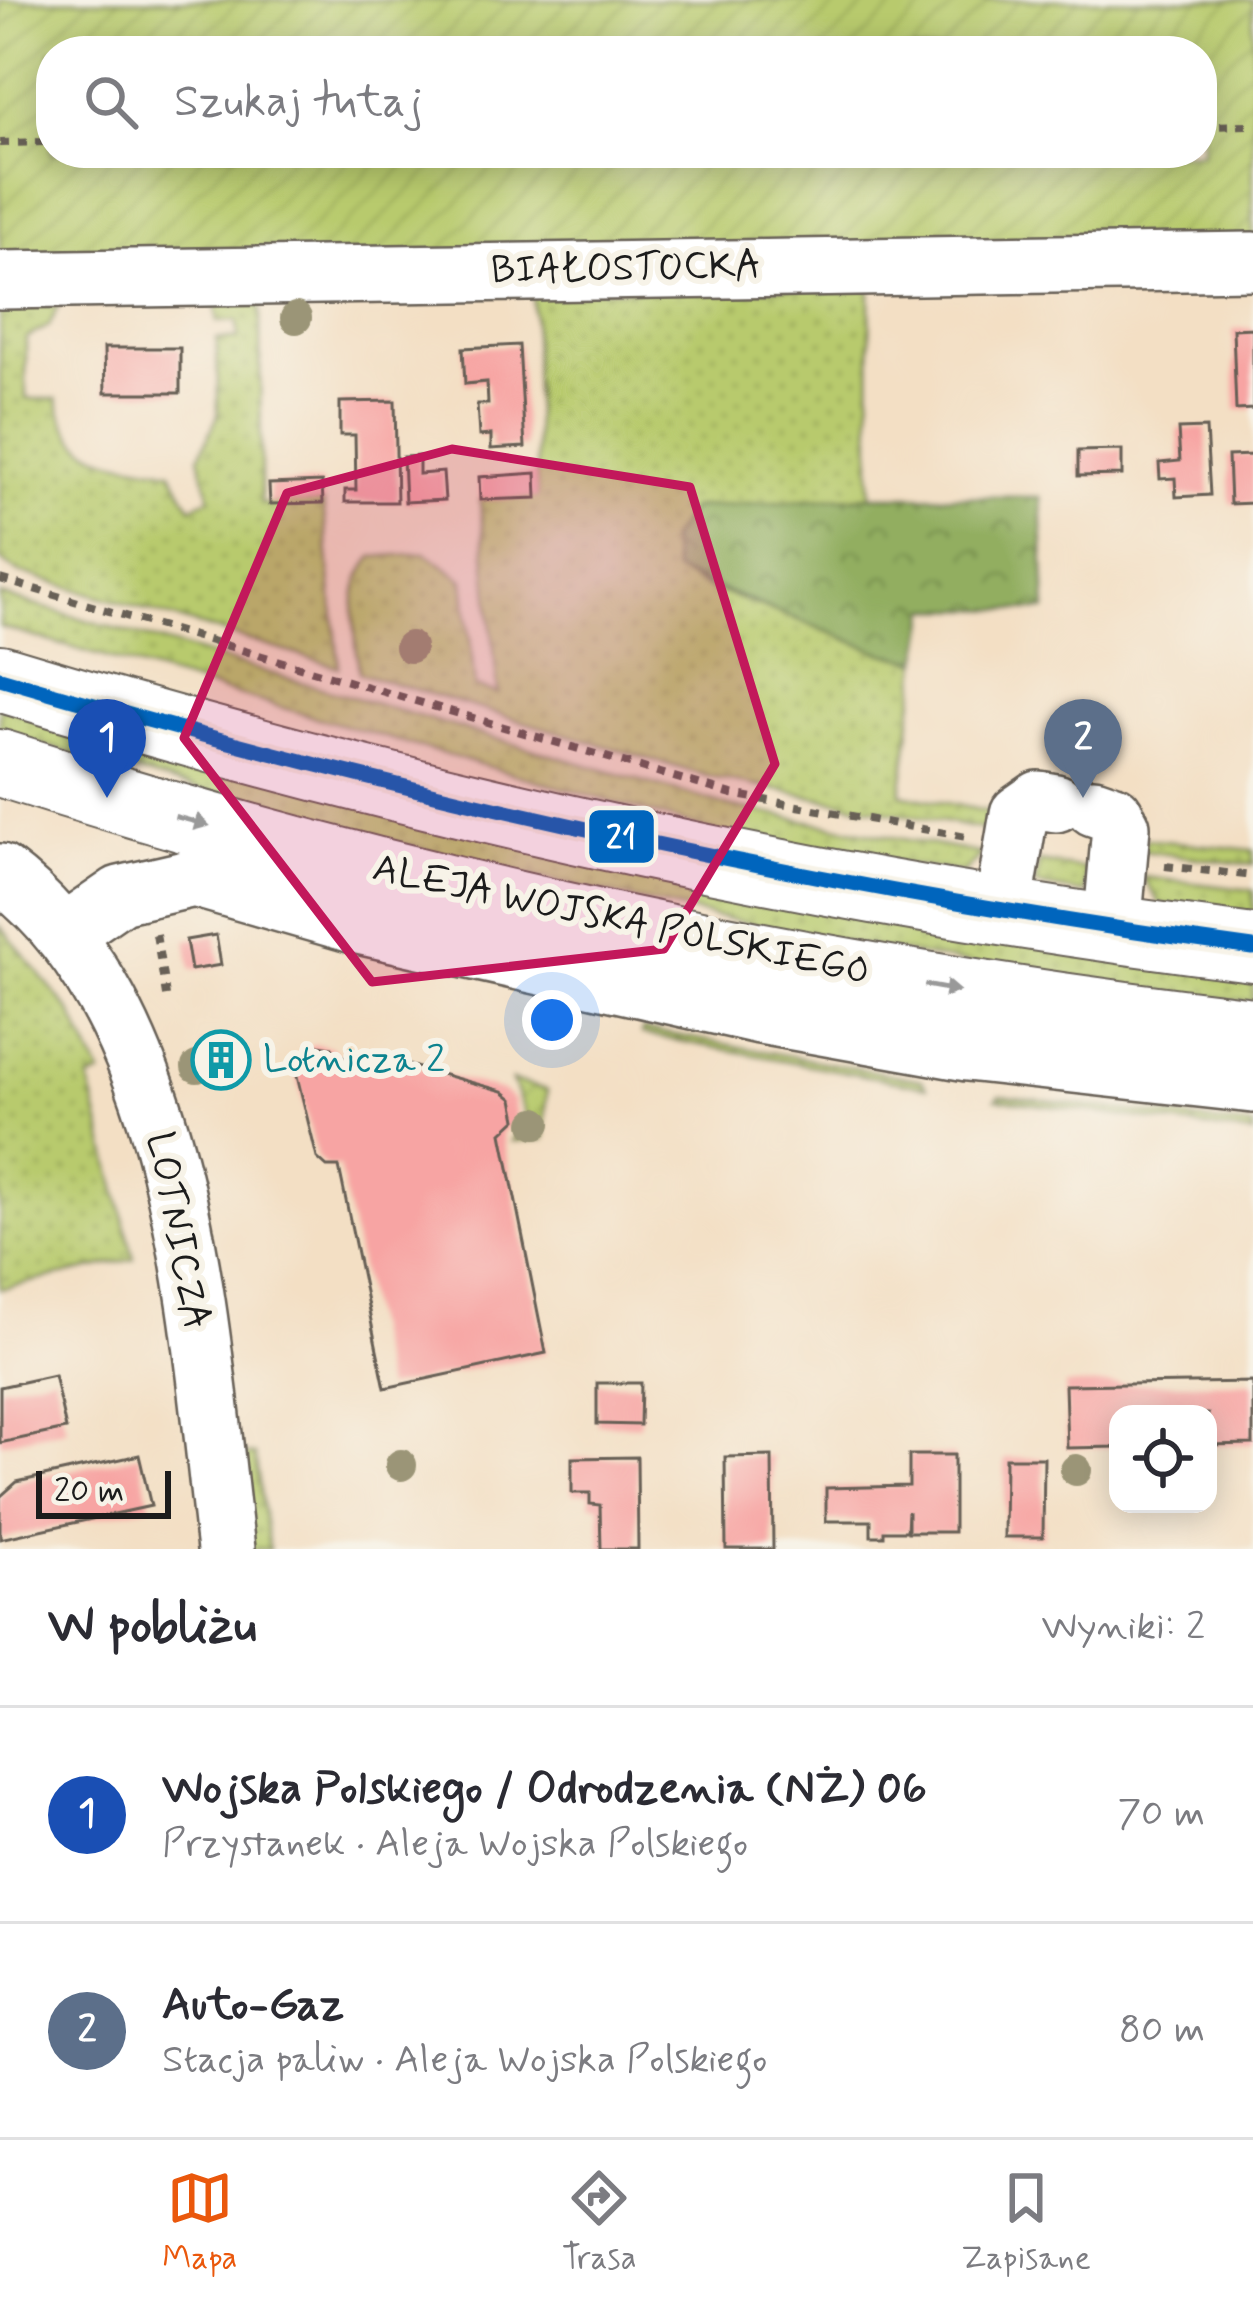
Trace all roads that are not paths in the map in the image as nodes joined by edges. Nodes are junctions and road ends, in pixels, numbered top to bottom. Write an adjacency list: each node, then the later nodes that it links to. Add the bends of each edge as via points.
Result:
1 (1253, 261): 2 (street, BIAŁOSTOCKA)
2 (0, 280)
3 (0, 678): 6 (main road, ALEJA WOJSKA POLSKIEGO, via 473,810)
4 (0, 763): 10 (main road, ALEJA WOJSKA POLSKIEGO, one-way to 10, via 305,852 635,930 958,991)
5 (0, 873): 8 (street, LOTNICZA)
6 (1002, 914): 7 (main road, ALEJA WOJSKA POLSKIEGO); 7 (street, via 1024,808 1039,800 1075,805 1118,818)
7 (1112, 930): 9 (main road, ALEJA WOJSKA POLSKIEGO)
8 (65, 933): 11 (street, via 120,895 194,878 376,929 760,1015 968,1052); 12 (street, LOTNICZA, via 116,1010 156,1122 198,1334)
9 (1253, 948)
10 (1253, 1031)
11 (1253, 1084)
12 (226, 1549)

